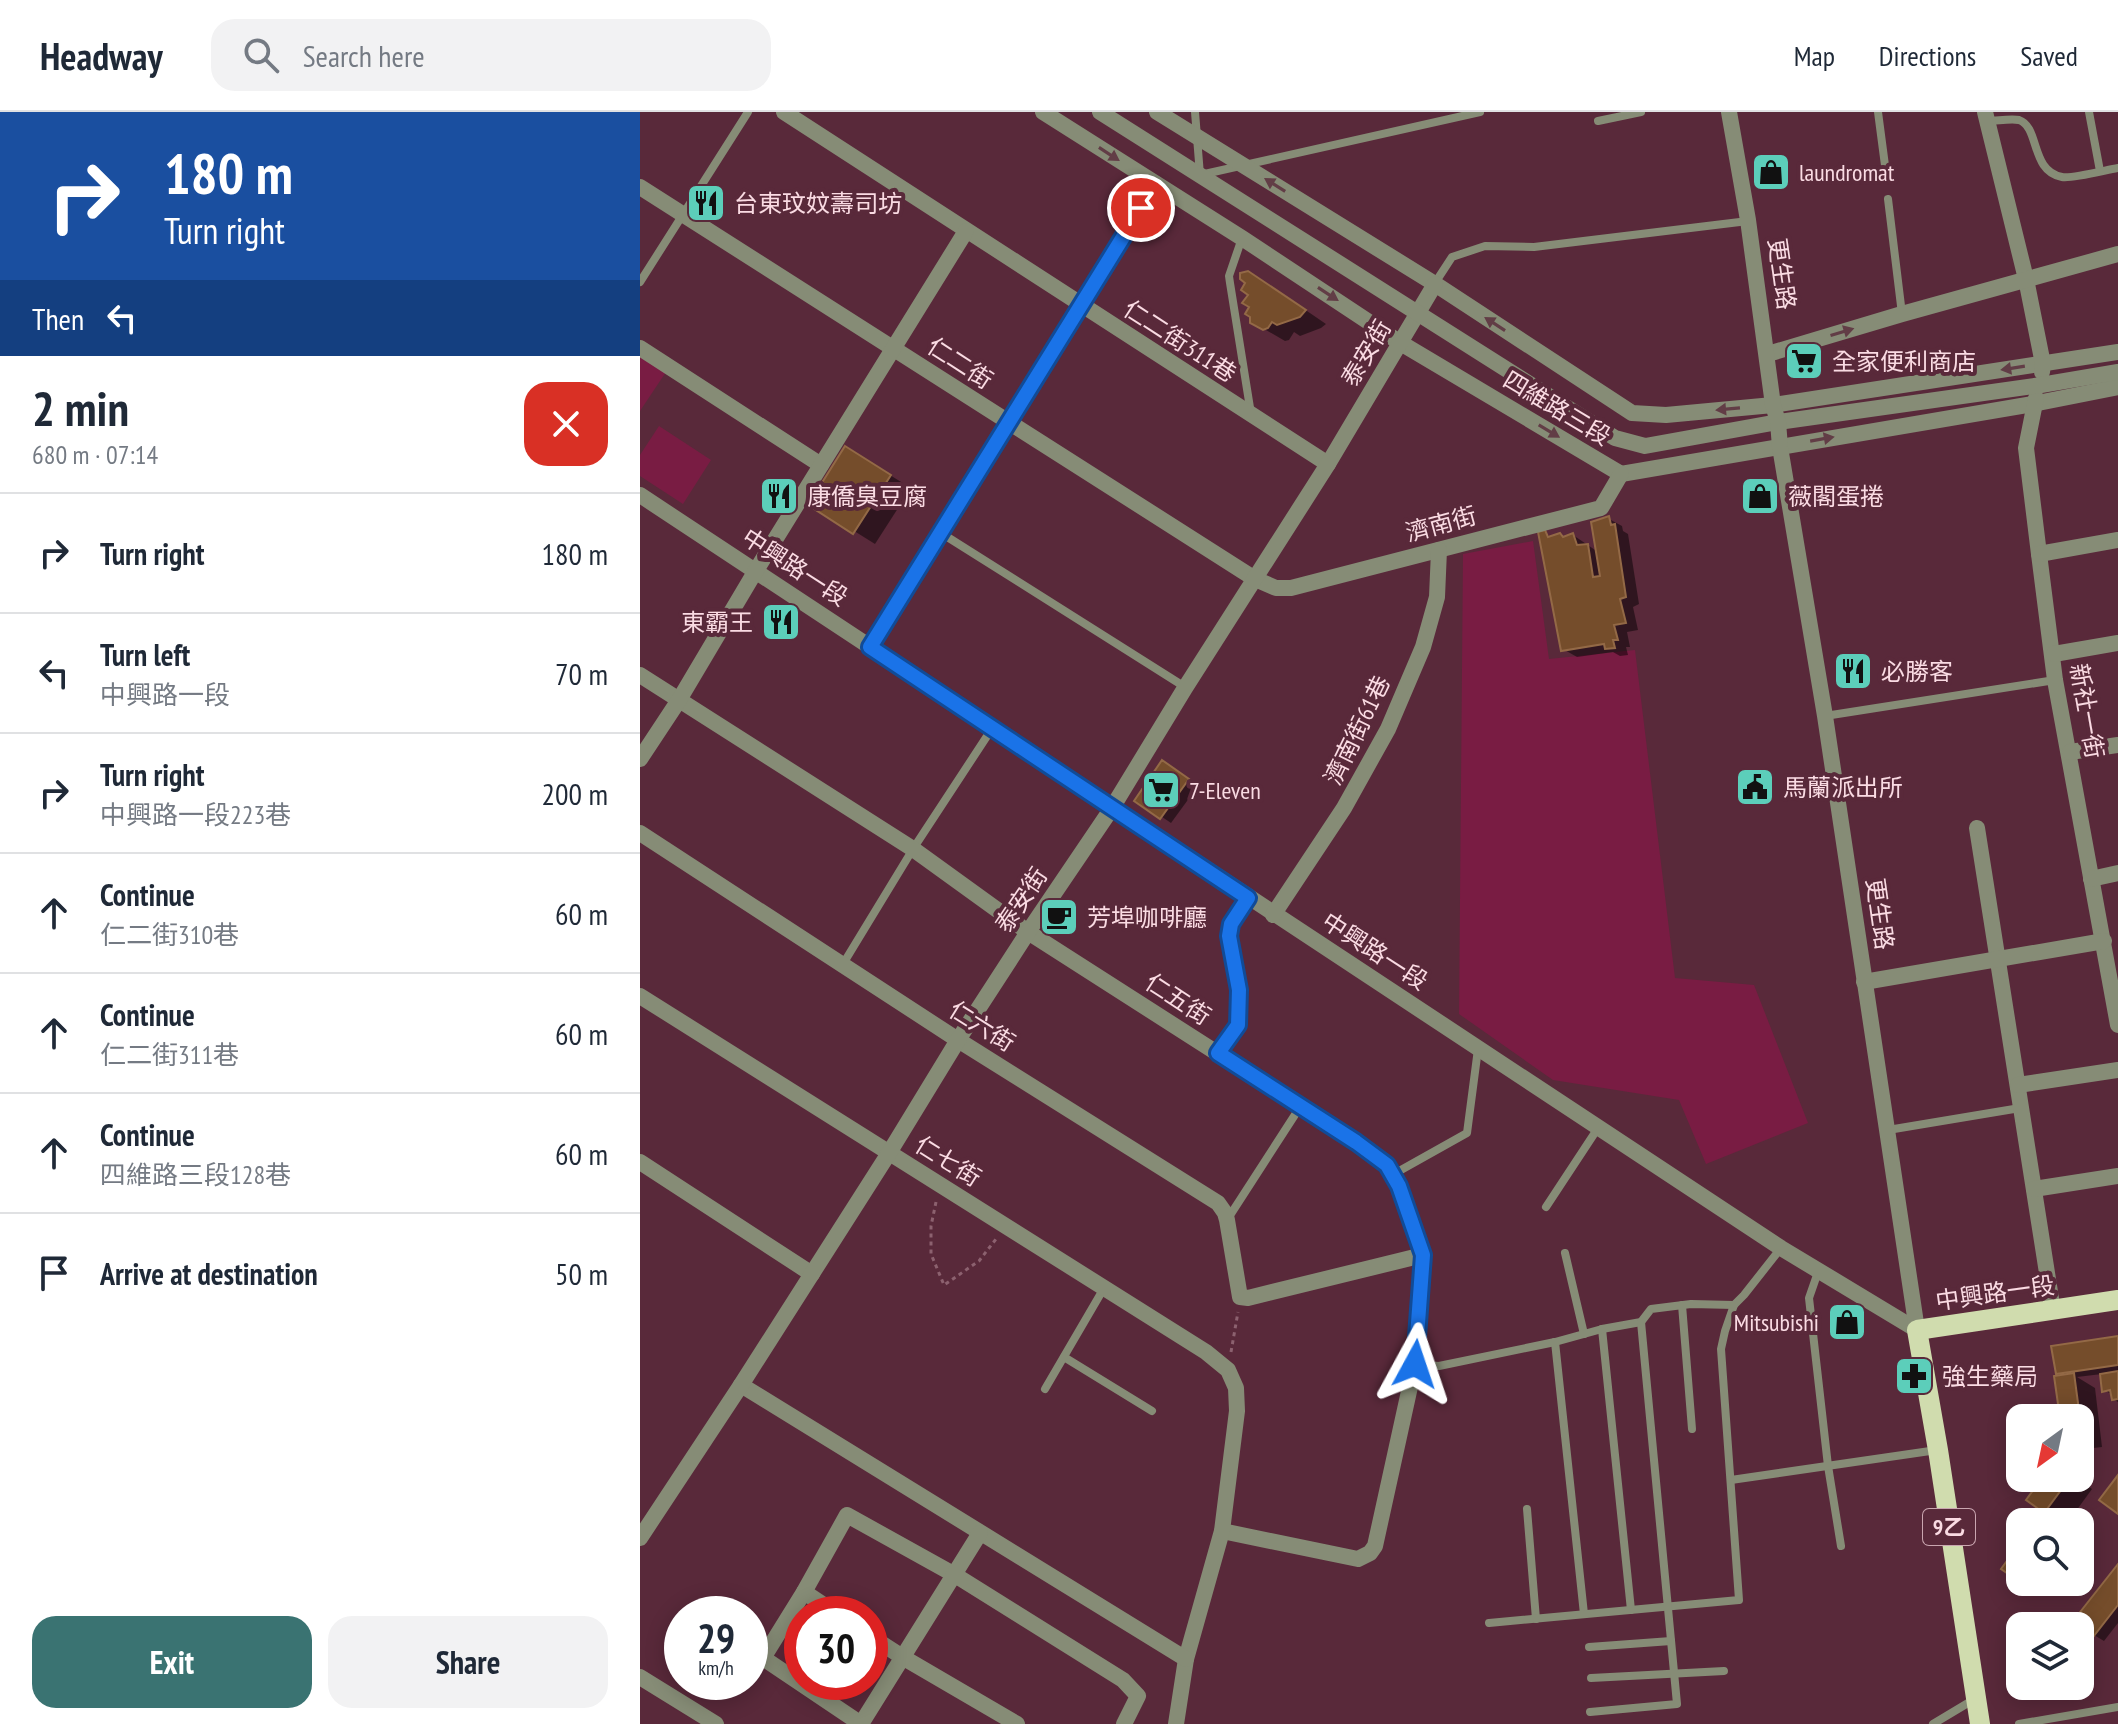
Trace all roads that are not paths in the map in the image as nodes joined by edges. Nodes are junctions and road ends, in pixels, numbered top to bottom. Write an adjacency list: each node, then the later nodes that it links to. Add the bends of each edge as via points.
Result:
1 (748, 112): 23 (lane)
2 (784, 112): 25 (street, 仁二街311巷)
3 (1043, 112): 20 (street, 四維路三段, one-way to 20)
4 (1100, 112): 19 (street, 四維路三段)
5 (1157, 112): 14 (street, 四維路三段)
6 (1195, 112): 14 (lane)
7 (1479, 112): 15 (lane)
8 (1641, 112): 13 (lane)
9 (1729, 112): 24 (street, 更生路)
10 (1878, 112): 18 (lane)
11 (2089, 112): 17 (lane)
12 (1986, 117): 17 (lane, via 2027,125 2039,160 2063,178); 28 (street, 新社一街)
13 (1598, 121)
14 (1197, 137): 15 (street, 四維路三段); 19 (lane)
15 (1243, 165): 19 (lane); 30 (street, 四維路三段, one-way to 15)
16 (2118, 168): 17 (lane)
17 (2100, 171)
18 (1886, 173)
19 (1200, 175): 32 (street, 四維路三段)
20 (1156, 184): 26 (street, 四維路三段); 31 (street)
21 (640, 187): 23 (street, 仁二街)
22 (1888, 199): 33 (lane)
23 (683, 214): 29 (lane); 36 (street, 仁二街)
24 (1748, 220): 30 (lane, via 1534,247 1485,246 1452,257); 38 (street, 更生路)
25 (966, 231): 31 (street, 仁二街311巷); 36 (street)
26 (1242, 238): 34 (street, 四維路三段, one-way to 34); 45 (lane, via 1229,276)
27 (2118, 254): 28 (street)
28 (2026, 279): 33 (street); 39 (street, 新社一街)
29 (640, 282)
30 (1435, 284): 32 (street, 泰安街); 44 (street, 四維路三段, one-way to 30, via 1632,413)
31 (1082, 306): 45 (street, 仁二街311巷); 46 (street)
32 (1417, 314): 34 (street, 泰安街); 47 (street, 四維路三段, via 1615,438 1645,446)
33 (1902, 314): 38 (street, one-way to 33)
34 (1399, 342): 49 (street, 泰安街); 51 (street, 四維路三段, one-way to 51)
35 (640, 348): 50 (street)
36 (893, 348): 46 (street, 仁二街); 50 (street)
37 (2118, 352): 39 (street, 四維路三段)
38 (1768, 354): 44 (street, 更生路)
39 (2043, 364): 41 (street, 新社一街); 44 (street, 四維路三段, one-way to 44)
40 (2118, 372): 41 (street, 四維路三段)
41 (2041, 385): 43 (street, 新社一街); 47 (street, 四維路三段)
42 (2118, 387): 43 (street, 四維路三段)
43 (2033, 404): 48 (street, 四維路三段, one-way to 43); 56 (street, 新社一街, via 2026,448)
44 (1773, 405): 47 (street, 更生路)
45 (1251, 415): 49 (street, 仁二街311巷)
46 (1009, 422): 53 (street); 58 (street, 仁二街)
47 (1778, 422): 48 (street, 更生路)
48 (1780, 447): 51 (street, 四維路三段); 66 (street, 更生路)
49 (1328, 464): 58 (street, 泰安街)
50 (821, 465): 57 (street)
51 (1621, 474): 55 (street, 濟南街, via 1601,508)
52 (640, 495): 57 (street, 中興路一段)
53 (941, 533): 60 (street); 64 (lane)
54 (2118, 540): 56 (street)
55 (1439, 550): 58 (street, 濟南街, via 1291,588); 78 (street, 濟南街61巷, via 1437,597 1423,647 1388,729 1344,808)
56 (2039, 554): 61 (street, 新社一街)
57 (755, 572): 60 (street, 中興路一段); 65 (street)
58 (1255, 579): 64 (street, 泰安街)
59 (2118, 643): 61 (street)
60 (870, 647): 67 (street, 中興路一段)
61 (2054, 654): 63 (street, 新社一街)
62 (640, 675): 65 (street, 仁五街)
63 (2055, 680): 66 (lane); 69 (street, 新社一街)
64 (1185, 688): 71 (street, 泰安街)
65 (679, 700): 70 (street); 74 (street, 仁五街)
66 (1825, 716): 83 (street, 更生路)
67 (993, 727): 71 (street, 中興路一段); 74 (lane)
68 (2118, 745): 69 (street)
69 (2070, 752): 76 (street, 新社一街)
70 (640, 759)
71 (1112, 808): 77 (street, 中興路一段); 79 (street, 泰安街)
72 (1977, 828): 81 (street)
73 (640, 833): 82 (street, 仁六街)
74 (913, 849): 79 (street, 仁五街); 82 (lane)
75 (2118, 873): 76 (street)
76 (2091, 879): 80 (street, 新社一街)
77 (1248, 898): 78 (street, 中興路一段); 88 (street, via 1229,936 1239,990 1238,1025)
78 (1273, 915): 87 (street, 中興路一段)
79 (1028, 932): 86 (street, 泰安街); 88 (street, 仁五街)
80 (2104, 941): 81 (street); 85 (street, 新社一街)
81 (1998, 959): 83 (street); 90 (street)
82 (843, 965): 86 (street, 仁六街)
83 (1864, 982): 94 (street, 更生路)
84 (641, 998): 95 (street, 仁七街)
85 (2118, 1025)
86 (958, 1040): 95 (street, 泰安街); 101 (street, 仁六街, via 1218,1203)
87 (1478, 1049): 93 (street, 中興路一段); 97 (lane, via 1467,1133)
88 (1218, 1053): 91 (street, 仁五街)
89 (2118, 1070): 90 (street)
90 (2018, 1085): 92 (street)
91 (1300, 1106): 97 (street, 仁五街, via 1387,1165); 101 (lane)
92 (2021, 1107): 94 (lane); 99 (street)
93 (1598, 1128): 100 (lane); 102 (street, 中興路一段)
94 (1887, 1130): 114 (street, 更生路)
95 (889, 1153): 106 (street, 泰安街); 107 (street, 仁七街)
96 (640, 1162): 106 (street)
97 (1392, 1175): 104 (street, 仁五街)
98 (2118, 1176): 99 (street)
99 (2034, 1189): 111 (street)
100 (1546, 1207)
101 (1227, 1220): 104 (street, via 1240,1297)
102 (1781, 1248): 105 (street, 中興路一段); 110 (lane)
103 (1565, 1253): 115 (lane)
104 (1423, 1255): 118 (street, 仁五街)
105 (1818, 1272): 114 (street, 中興路一段); 124 (lane, via 1809,1298)
106 (812, 1274): 119 (street, 泰安街)
107 (1104, 1288): 117 (lane); 127 (street, 仁七街, via 1228,1370 1237,1411)
108 (2118, 1300): 111 (main road, 中興路一段)
109 (1682, 1305): 110 (lane); 112 (lane, via 1651,1309); 122 (lane)
110 (1734, 1305): 125 (lane, via 1721,1349)
111 (2053, 1311): 114 (main road, 中興路一段)
112 (1641, 1322): 113 (lane); 134 (lane)
113 (1602, 1329): 115 (lane); 135 (lane)
114 (1917, 1330): 123 (main road, 更生路 / 9乙)
115 (1584, 1334): 116 (lane)
116 (1555, 1342): 118 (lane, via 1439,1366); 136 (lane)
117 (1064, 1357): 120 (lane); 121 (lane)
118 (1415, 1364): 127 (street, 仁五街, via 1370,1553 1358,1559)
119 (741, 1385): 128 (street); 129 (street, 泰安街)
120 (1045, 1389)
121 (1152, 1411)
122 (1692, 1429)
123 (1938, 1450): 124 (lane); 148 (main road, 更生路 / 9乙)
124 (1828, 1466): 125 (lane); 130 (lane)
125 (1731, 1480): 134 (lane, via 1739,1600)
126 (1527, 1509): 137 (lane)
127 (1222, 1531): 143 (street)
128 (980, 1533): 131 (street); 143 (street)
129 (640, 1538)
130 (1841, 1546)
131 (955, 1575): 132 (street, via 847,1515); 142 (street); 154 (street, via 1123,1680 1138,1696)
132 (804, 1592): 133 (street); 152 (street, via 763,1658)
133 (810, 1596)
134 (1667, 1606): 135 (lane); 139 (lane)
135 (1631, 1610): 136 (lane)
136 (1584, 1614): 137 (lane)
137 (1536, 1619): 138 (lane)
138 (1489, 1623)
139 (1671, 1641): 140 (lane); 145 (lane)
140 (1589, 1647)
141 (888, 1648): 142 (street)
142 (904, 1658): 152 (street); 153 (street)
143 (1186, 1659): 155 (street)
144 (1724, 1671): 145 (lane)
145 (1674, 1673): 147 (lane); 150 (lane, via 1677,1704)
146 (640, 1677): 151 (street)
147 (1591, 1678)
148 (1975, 1699): 156 (lane); 157 (main road, 更生路 / 9乙)
149 (2118, 1707): 158 (lane)
150 (1590, 1712)
151 (716, 1724)
152 (861, 1724)
153 (1017, 1724)
154 (1124, 1724)
155 (1176, 1724)
156 (1933, 1724)
157 (1980, 1724)
158 (2019, 1724)

